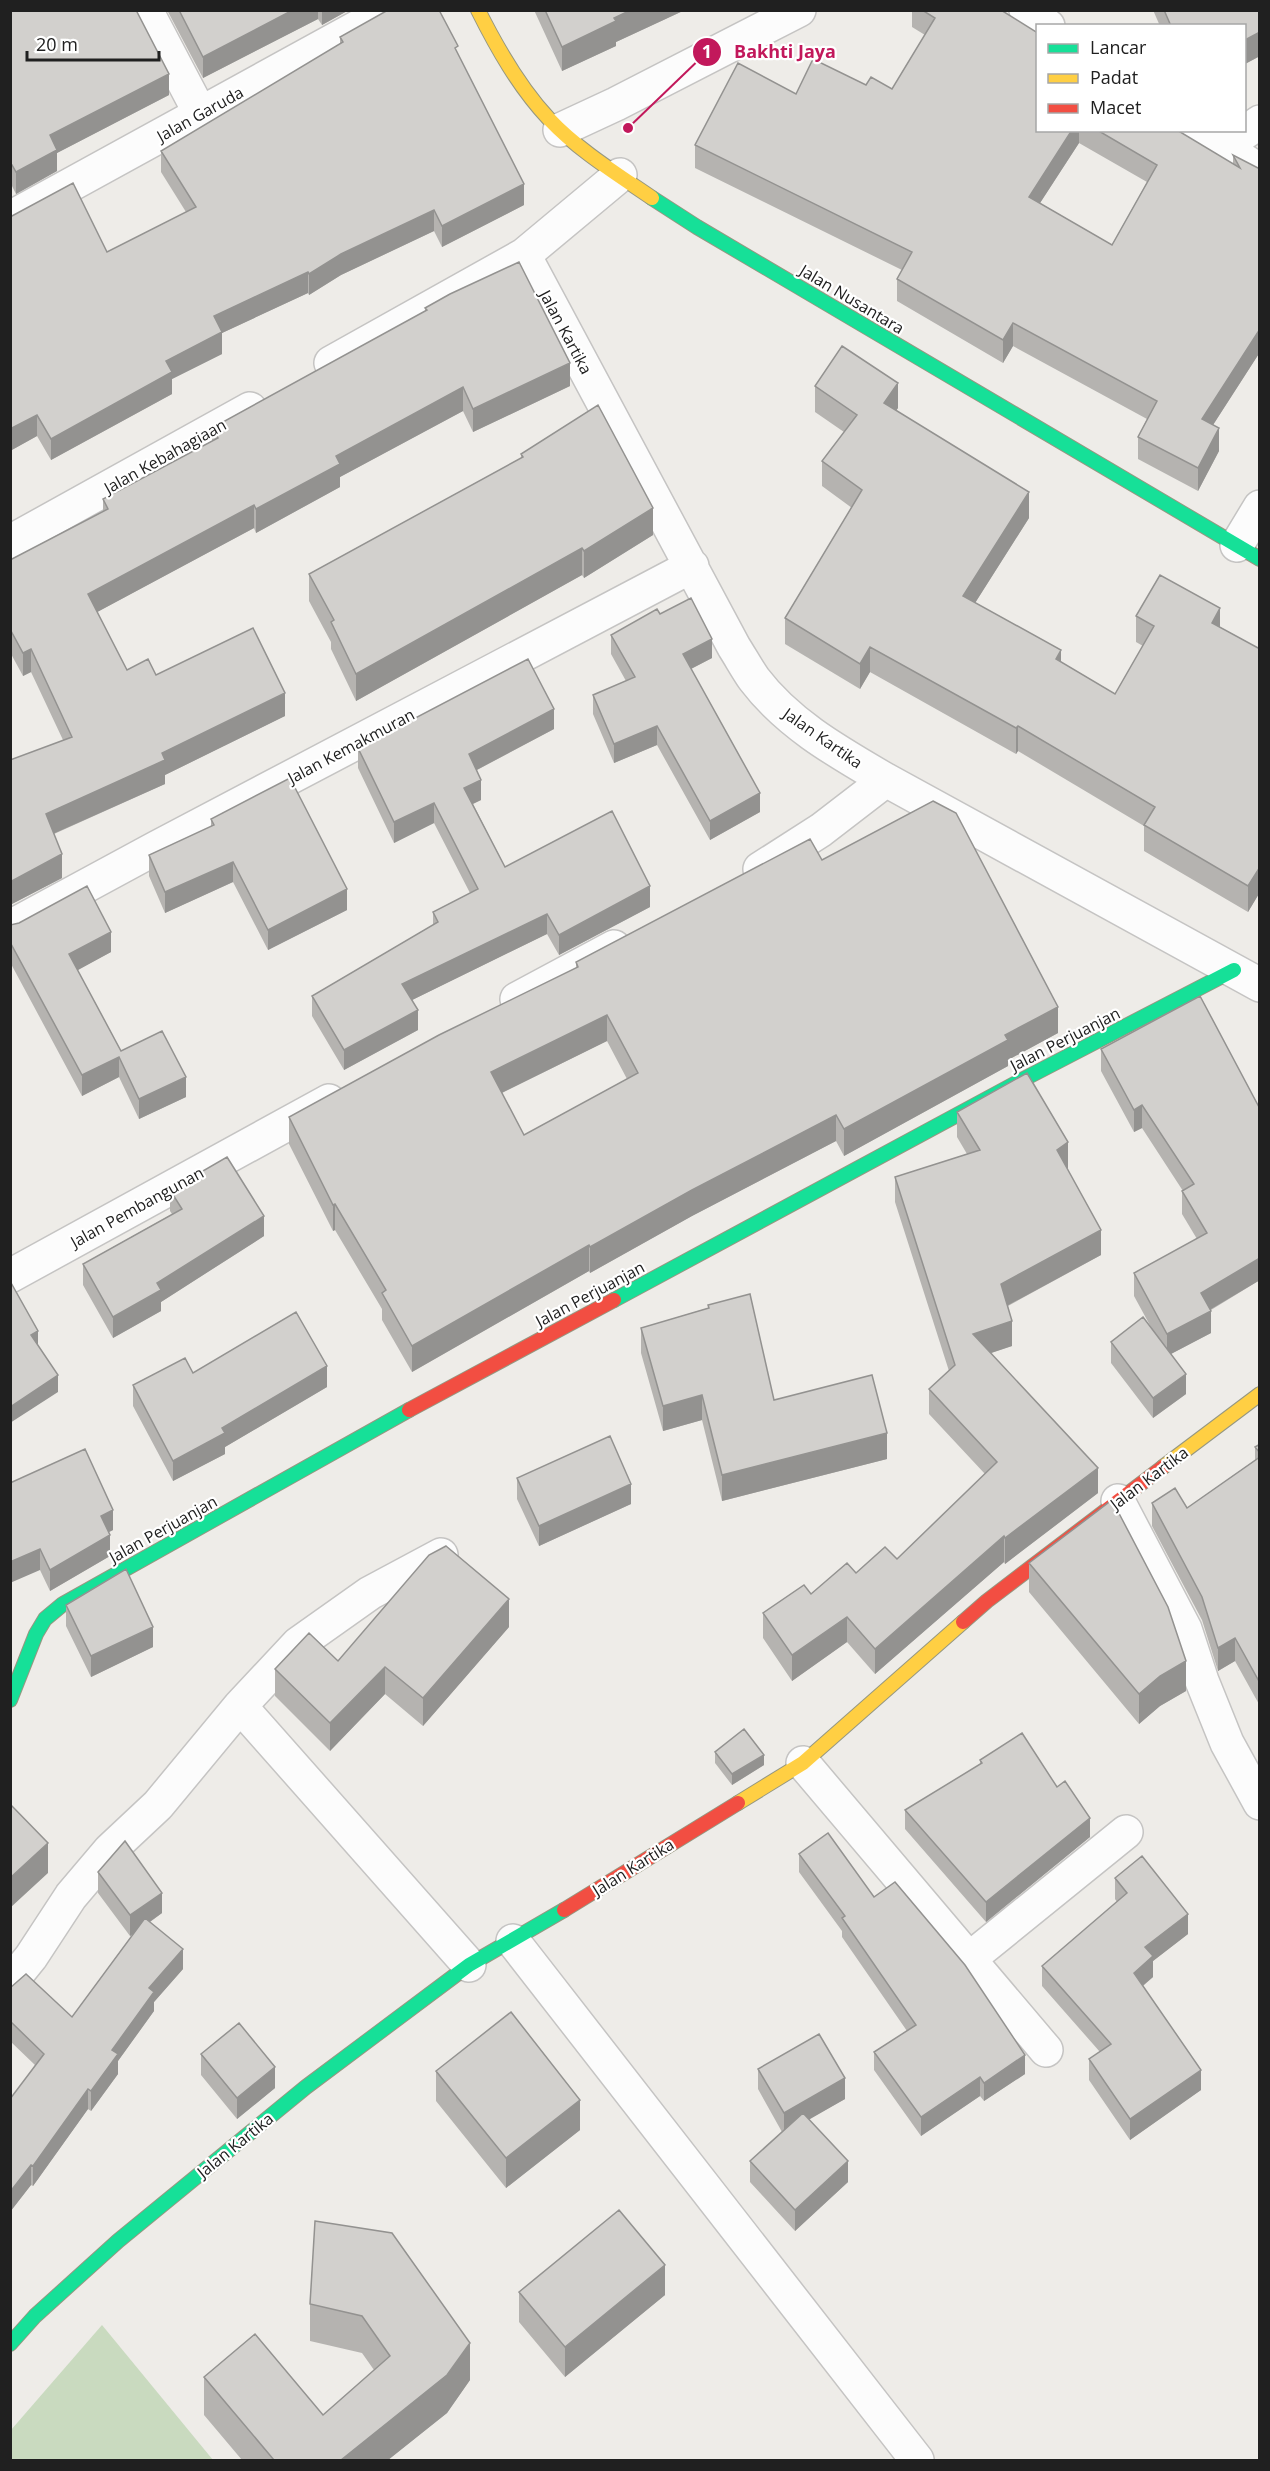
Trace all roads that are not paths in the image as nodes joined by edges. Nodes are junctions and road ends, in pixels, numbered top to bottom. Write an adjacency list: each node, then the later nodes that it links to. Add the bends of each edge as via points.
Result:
1 (146, 10): 7 (street)
2 (389, 10): 7 (street, Jalan Garuda)
3 (478, 10): 8 (street, Jalan Nusantara, via 524,87)
4 (799, 10): 8 (street)
5 (1026, 10): 6 (street)
6 (1045, 24)
7 (200, 113): 13 (street, Jalan Garuda)
8 (560, 130): 12 (street, Jalan Nusantara)
9 (1231, 132): 10 (street)
10 (1210, 139): 11 (street)
11 (1260, 171)
12 (620, 175): 14 (street); 19 (street, Jalan Nusantara, via 697,227)
13 (10, 218)
14 (524, 255): 15 (street); 20 (street, Jalan Kartika)
15 (303, 379)
16 (272, 396): 18 (street, Jalan Kebahagiaan)
17 (1260, 507): 19 (street)
18 (10, 542)
19 (1248, 552)
20 (692, 566): 21 (street, Jalan Kartika, via 734,647 754,679 779,707 837,751); 23 (street, Jalan Kemakmuran)
21 (886, 780): 22 (street, via 821,830); 25 (street, Jalan Kartika)
22 (738, 882)
23 (10, 927)
24 (637, 935): 26 (street)
25 (1247, 977): 32 (street, Jalan Perjuanjan, via 1020,1081 484,1368 63,1604 45,1619 36,1634)
26 (493, 1012)
27 (357, 1085): 28 (street, Jalan Pembangunan)
28 (10, 1276)
29 (1260, 1394): 30 (street, Jalan Kartika)
30 (1118, 1501): 34 (street, Jalan Kartika, via 987,1601); 35 (street, via 1185,1629 1227,1743)
31 (441, 1555): 33 (street, via 370,1593 298,1644)
32 (10, 1700)
33 (240, 1706): 39 (street); 40 (street, via 158,1805 110,1850 71,1896)
34 (803, 1763): 37 (street, Jalan Kartika); 38 (street)
35 (1260, 1803)
36 (1126, 1832): 38 (street)
37 (513, 1941): 39 (street, Jalan Kartika); 43 (street)
38 (968, 1960): 41 (street)
39 (469, 1965): 42 (street, Jalan Kartika, via 306,2087 118,2241 35,2316)
40 (10, 1983)
41 (1046, 2050)
42 (10, 2344)
43 (917, 2460)

